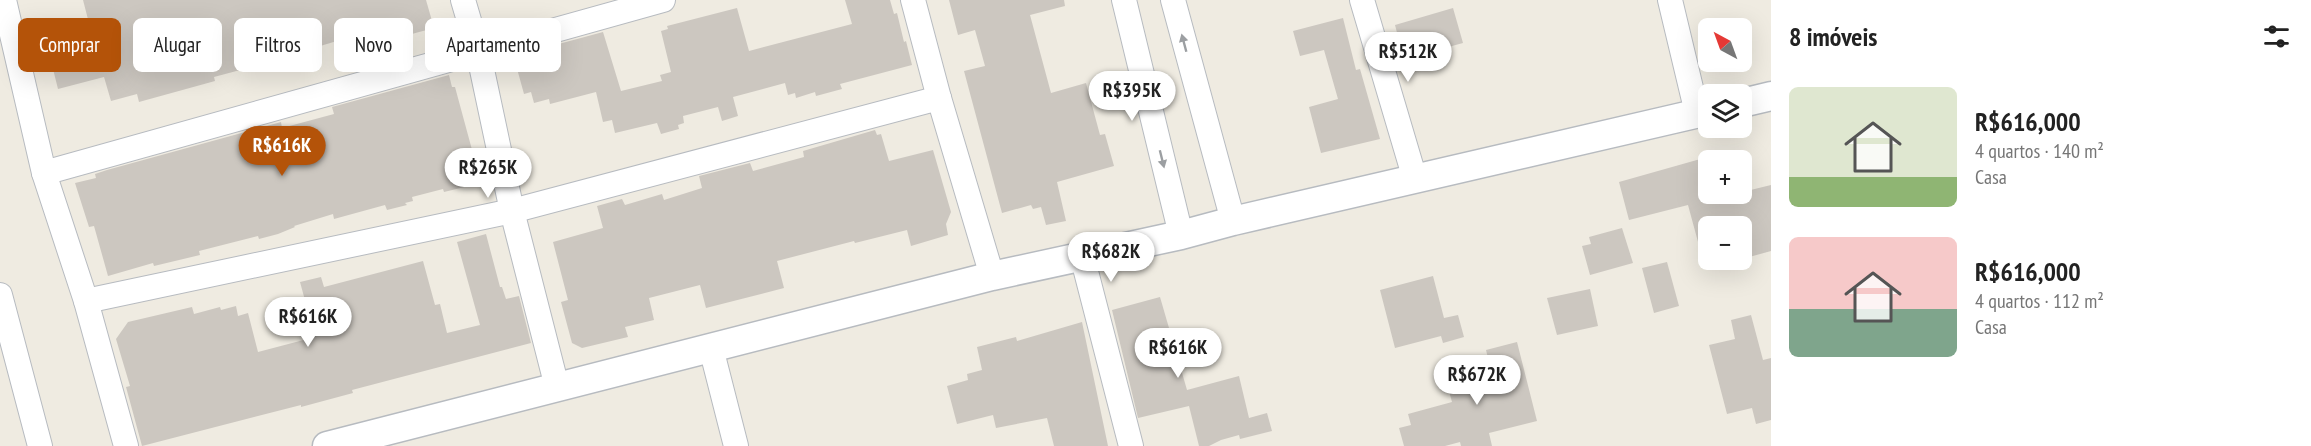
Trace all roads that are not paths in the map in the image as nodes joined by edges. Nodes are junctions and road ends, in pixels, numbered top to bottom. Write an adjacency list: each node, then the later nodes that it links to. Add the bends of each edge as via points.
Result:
1 (463, 0): 9 (street)
2 (663, 0): 10 (street)
3 (913, 0): 15 (street)
4 (1124, 0): 22 (street, one-way to 22)
5 (1173, 0): 21 (street, one-way to 5)
6 (1362, 0): 19 (street)
7 (1670, 0): 13 (street)
8 (7, 1): 18 (street)
9 (468, 18)
10 (561, 28)
11 (425, 66): 18 (street)
12 (482, 72): 20 (street)
13 (1698, 95)
14 (1771, 96): 16 (street)
15 (939, 98): 20 (street); 24 (street)
16 (1752, 101)
17 (1698, 113): 19 (street)
18 (44, 172): 26 (street)
19 (1415, 178): 21 (street)
20 (512, 211): 26 (street); 28 (street)
21 (1233, 221): 22 (street)
22 (1181, 235): 23 (street)
23 (1082, 256): 24 (street); 33 (street)
24 (992, 276): 27 (street)
25 (0, 296): 29 (street)
26 (86, 301): 30 (street)
27 (711, 348): 28 (street); 32 (street)
28 (557, 387): 31 (street)
29 (40, 446)
30 (126, 446)
31 (327, 446)
32 (736, 446)
33 (1131, 446)

